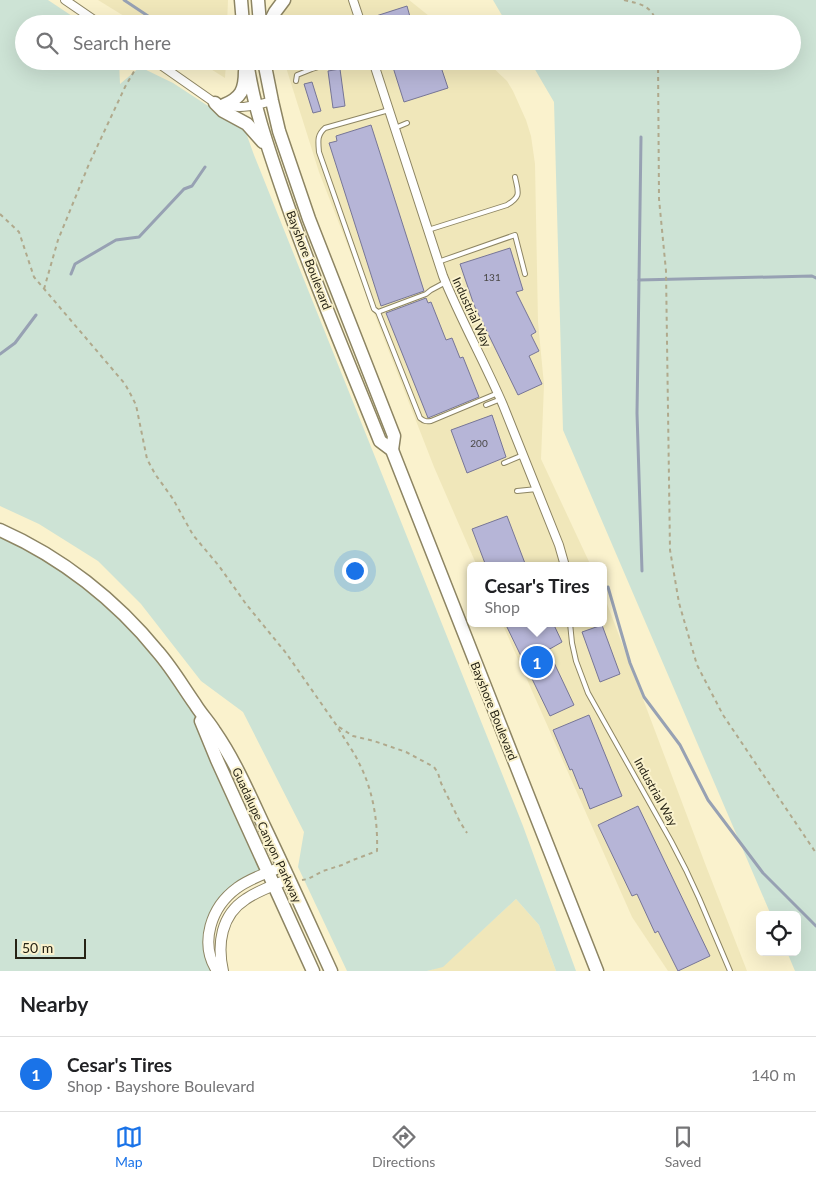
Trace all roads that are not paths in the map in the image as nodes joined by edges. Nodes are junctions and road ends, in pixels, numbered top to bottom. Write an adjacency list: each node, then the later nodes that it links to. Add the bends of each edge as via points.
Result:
1 (65, 0): 6 (street)
2 (241, 0): 7 (main road)
3 (258, 0): 8 (main road)
4 (284, 0): 9 (main road)
5 (353, 0): 10 (street)
6 (87, 15)
7 (242, 15)
8 (259, 15)
9 (274, 15)
10 (358, 15)
11 (168, 70): 19 (street)
12 (246, 70): 19 (main road, via 240,96 233,102)
13 (248, 70): 20 (main road, Bayshore Boulevard)
14 (266, 70): 18 (main road, Bayshore Boulevard)
15 (310, 70): 17 (lane, via 297,76)
16 (376, 70): 21 (street, Industrial Way)
17 (296, 81)
18 (272, 101): 20 (street); 33 (main road, Bayshore Boulevard, via 309,218 394,436)
19 (219, 104): 20 (street); 24 (main road, via 223,111 254,130)
20 (256, 105): 24 (main road, Bayshore Boulevard)
21 (389, 110): 23 (street, Industrial Way); 30 (lane, via 325,128 320,132 318,141 322,161 374,309)
22 (407, 123): 23 (lane)
23 (395, 128): 26 (street, Industrial Way)
24 (269, 150): 33 (main road, Bayshore Boulevard, via 294,224 380,441)
25 (515, 177): 26 (lane, via 517,198 507,205)
26 (428, 230): 27 (street, Industrial Way)
27 (438, 262): 28 (lane, via 515,235); 29 (street, Industrial Way)
28 (525, 274)
29 (446, 282): 30 (lane, via 426,294); 31 (street, Industrial Way)
30 (378, 312): 31 (lane, via 422,420 431,422)
31 (499, 396): 32 (lane); 34 (street, Industrial Way)
32 (486, 405)
33 (392, 450): 50 (main road, Bayshore Boulevard)
34 (523, 455): 35 (lane); 36 (street, Industrial Way)
35 (504, 463)
36 (537, 488): 37 (lane); 39 (street, Industrial Way)
37 (517, 491)
38 (0, 530): 41 (main road, Guadalupe Canyon Parkway, via 64,565 114,605 158,652)
39 (564, 562)
40 (570, 627): 51 (lane, Industrial Way, via 576,661 588,693 678,856)
41 (195, 704): 42 (main road, Guadalupe Canyon Parkway, via 231,759); 43 (main road, Guadalupe Canyon Parkway)
42 (283, 866): 43 (street); 44 (main road, Guadalupe Canyon Parkway)
43 (269, 872): 45 (main road, Guadalupe Canyon Parkway); 46 (street, via 236,889 212,920 208,948)
44 (289, 879): 45 (street); 49 (main road, Guadalupe Canyon Parkway)
45 (274, 886): 47 (street, via 244,900 230,916 221,936); 48 (main road, Guadalupe Canyon Parkway)
46 (217, 971)
47 (223, 971)
48 (313, 971)
49 (331, 971)
50 (597, 971)
51 (730, 971)

